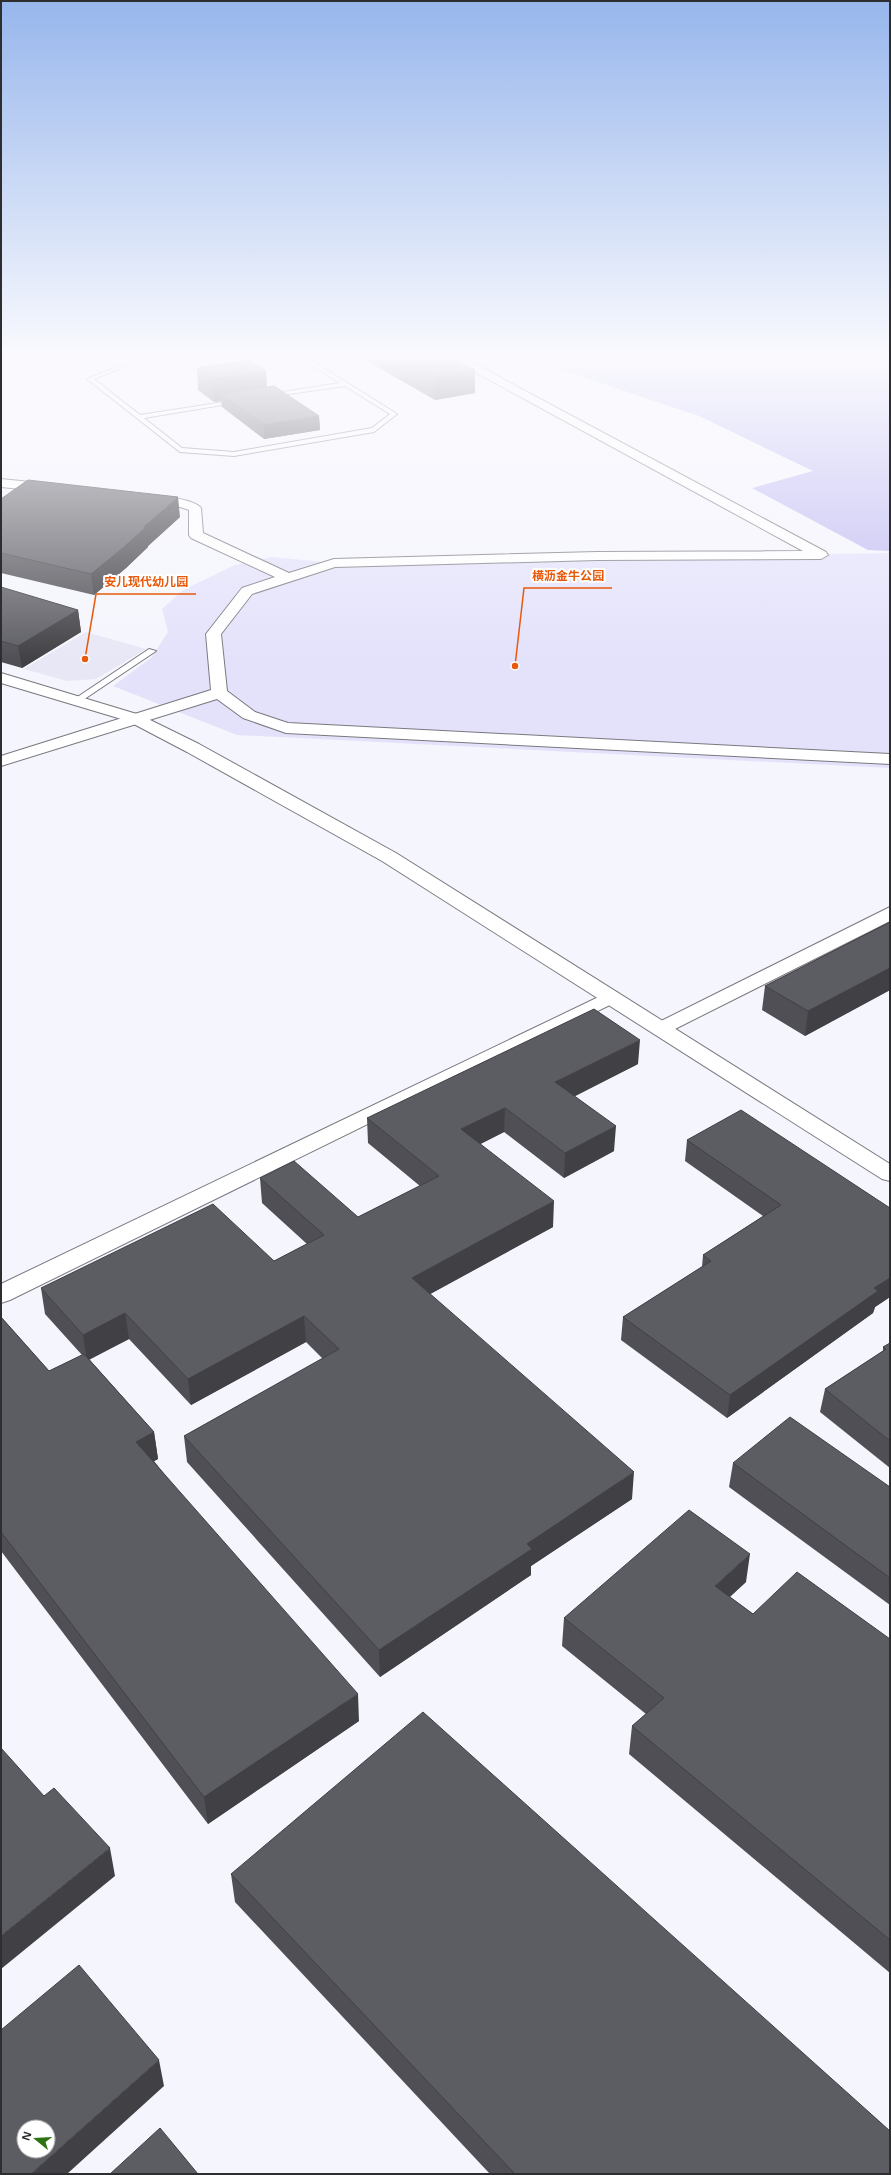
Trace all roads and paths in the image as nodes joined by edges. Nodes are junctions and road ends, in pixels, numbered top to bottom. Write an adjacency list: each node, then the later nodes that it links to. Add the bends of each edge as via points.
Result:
1 (643, 458): 5 (street, via 821,555 597,556 334,563)
2 (1, 483): 3 (street)
3 (64, 490)
4 (136, 497): 5 (street, via 182,503 195,508 196,535)
5 (288, 578): 8 (street, via 247,591 213,634)
6 (152, 651): 9 (lane)
7 (1, 678): 9 (street)
8 (219, 693): 10 (street); 11 (street, via 249,715 286,728)
9 (77, 700): 10 (street)
10 (134, 718): 12 (street); 14 (street, via 389,857)
11 (890, 760)
12 (1, 761)
13 (890, 913): 15 (street)
14 (611, 997): 15 (street); 17 (street)
15 (660, 1029): 16 (street)
16 (890, 1174)
17 (1, 1294)

